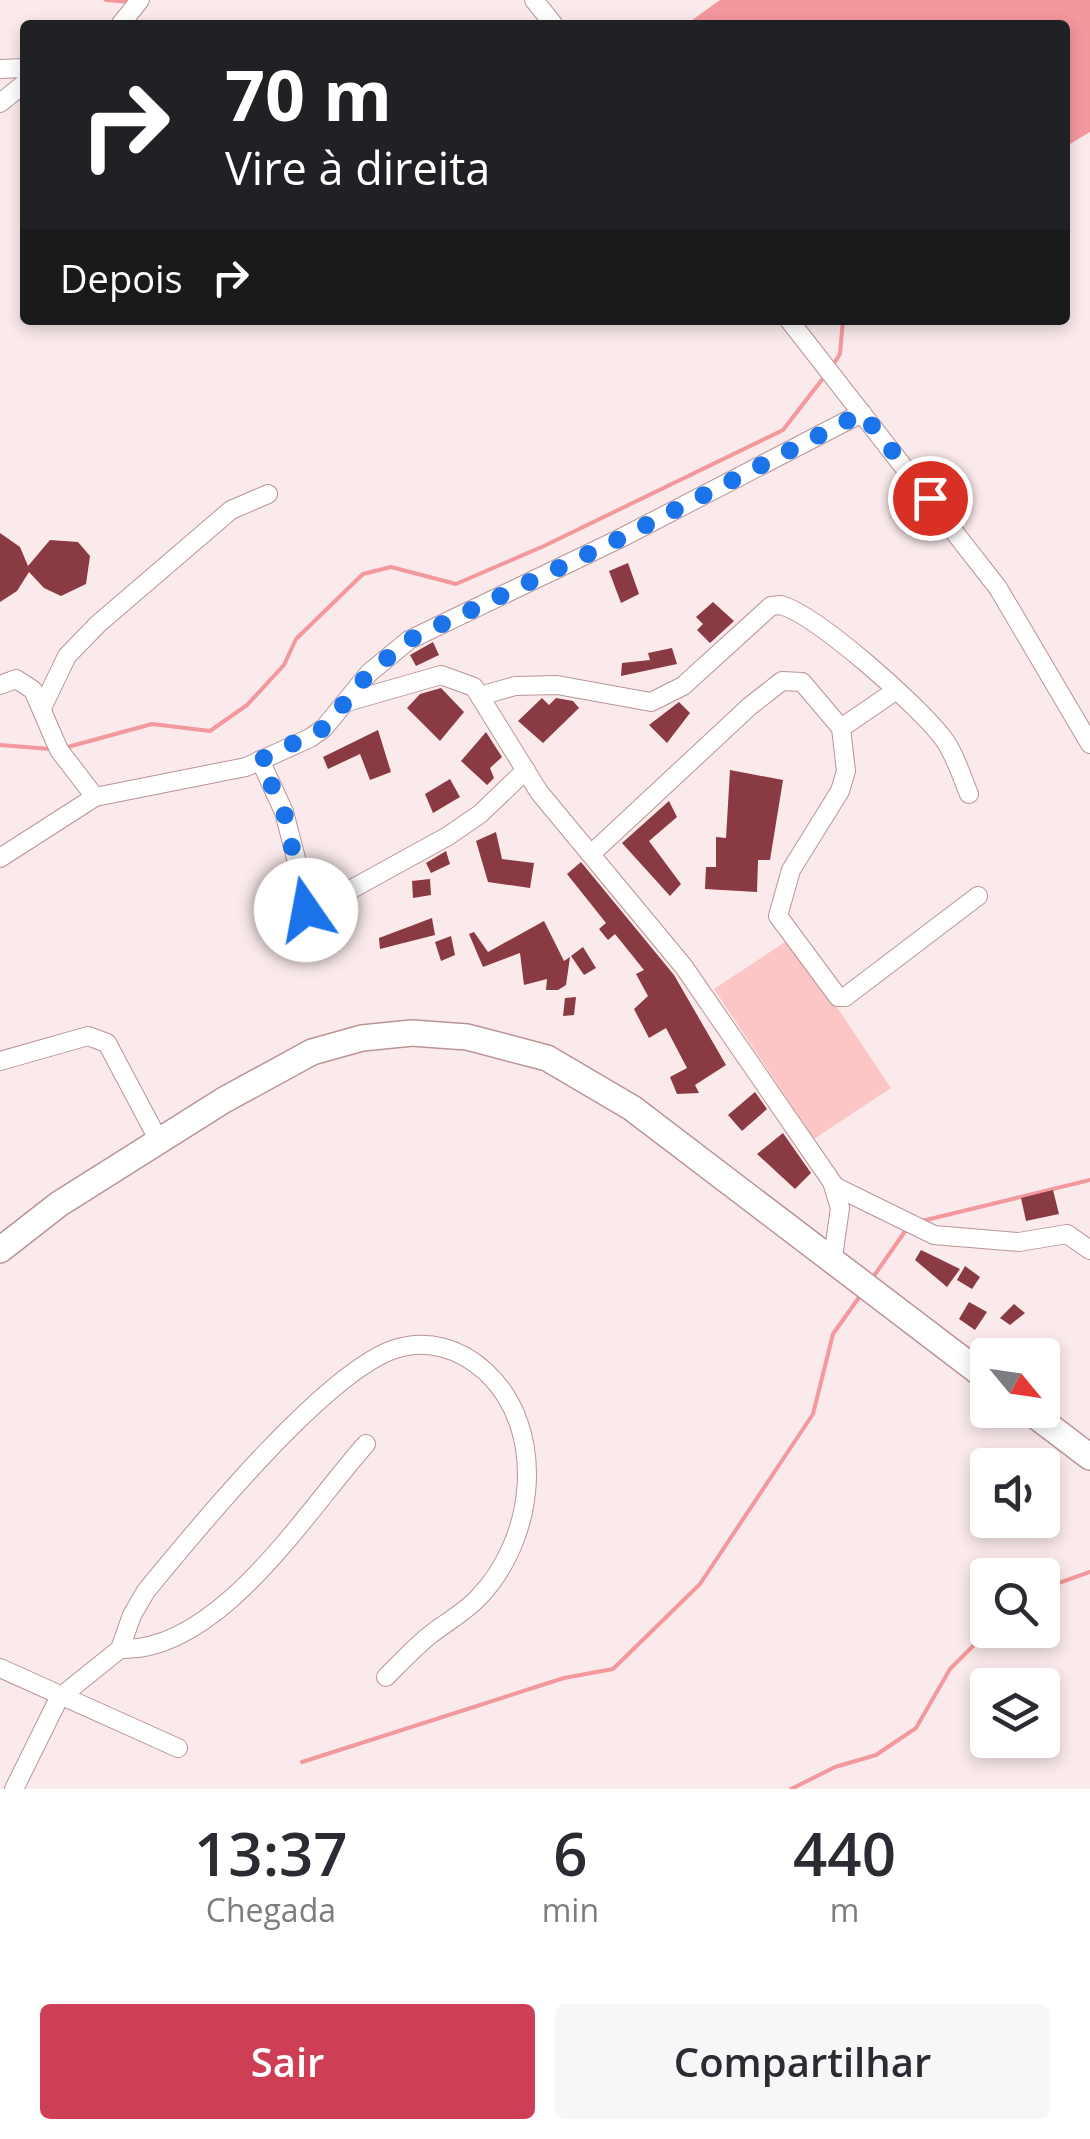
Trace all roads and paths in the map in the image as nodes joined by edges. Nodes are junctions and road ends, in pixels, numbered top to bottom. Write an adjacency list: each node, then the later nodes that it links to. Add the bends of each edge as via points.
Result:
1 (140, 0): 3 (street)
2 (534, 0): 4 (street)
3 (124, 20)
4 (550, 20)
5 (20, 87): 6 (street)
6 (0, 103)
7 (794, 325): 8 (street)
8 (862, 413): 13 (street, via 409,640); 16 (street, via 998,588)
9 (268, 494): 14 (street, via 231,510 98,624 66,656)
10 (0, 685): 14 (street, via 25,682)
11 (896, 692): 12 (street, via 780,605 771,606 683,686 651,702 557,685); 15 (street); 19 (street, via 940,734)
12 (480, 696): 13 (street, via 463,679 441,675); 18 (street)
13 (347, 702): 17 (street, via 310,738)
14 (42, 708): 20 (street, via 59,750)
15 (841, 728): 21 (street, via 809,686 782,681); 23 (street, via 846,771 840,791 798,856 779,906 780,924 814,968 845,997)
16 (1090, 744)
17 (260, 760): 18 (street, via 284,812 310,912 448,836); 20 (street)
18 (526, 770): 21 (street)
19 (969, 794)
20 (95, 797): 22 (street)
21 (591, 854): 26 (street, via 684,967)
22 (0, 858)
23 (978, 896)
24 (0, 1060): 25 (street, via 88,1036 107,1043)
25 (159, 1142): 27 (main road); 29 (main road, via 312,1052 379,1036 466,1037 572,1070)
26 (834, 1186): 28 (street, via 934,1235 1019,1242 1072,1235); 29 (street, via 840,1208)
27 (0, 1250)
28 (1090, 1250)
29 (833, 1257): 30 (main road)
30 (970, 1365)
31 (1052, 1428): 33 (main road)
32 (366, 1444): 34 (street, via 281,1545 201,1622 167,1644)
33 (1090, 1457)
34 (120, 1650): 36 (street, via 146,1591 312,1408 361,1366 422,1344 473,1360 520,1417 527,1459 524,1504 506,1556 477,1600); 37 (street)
35 (0, 1668): 37 (street)
36 (386, 1677)
37 (60, 1698): 38 (street); 39 (street)
38 (178, 1748)
39 (14, 1789)

